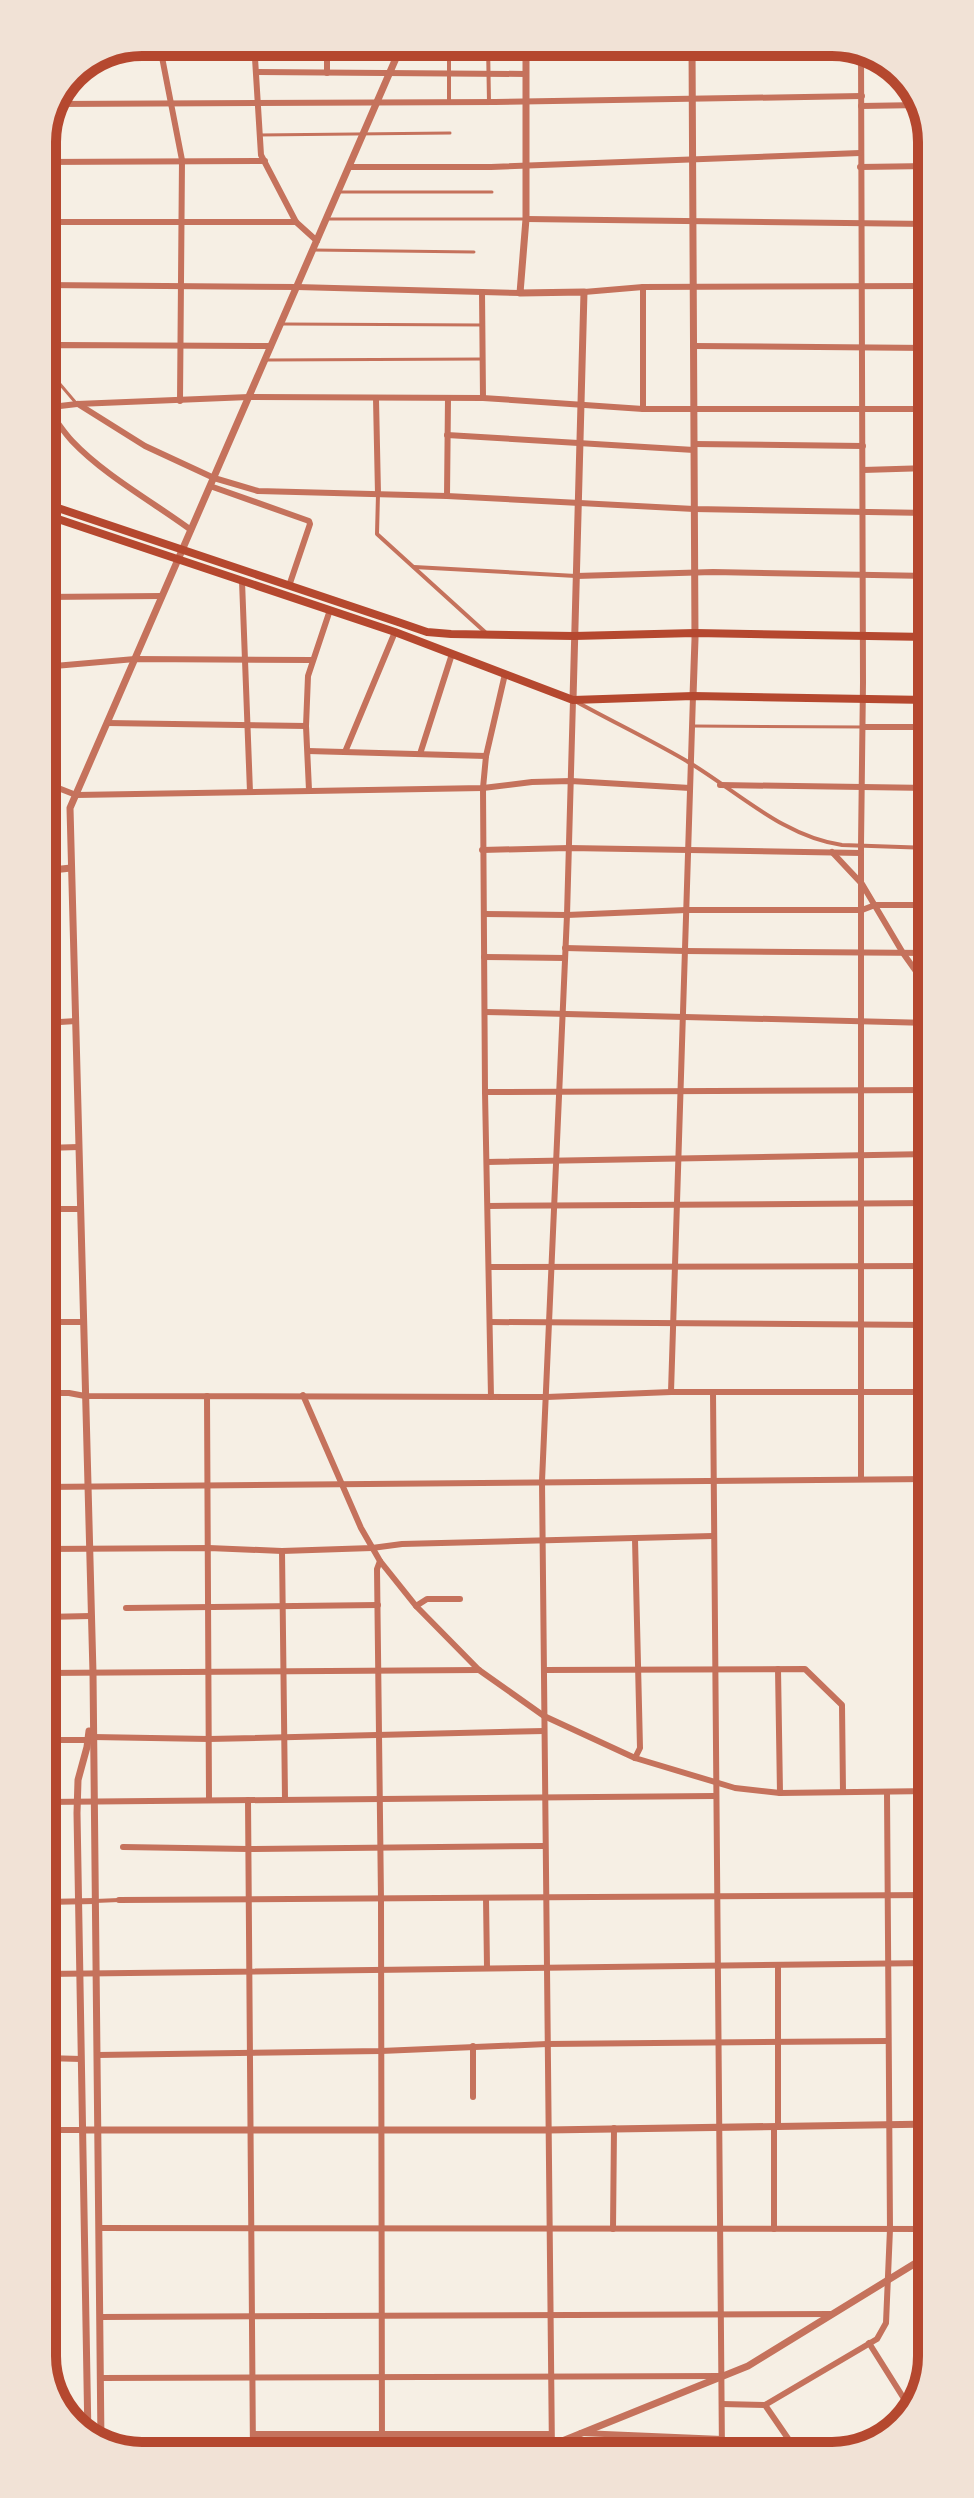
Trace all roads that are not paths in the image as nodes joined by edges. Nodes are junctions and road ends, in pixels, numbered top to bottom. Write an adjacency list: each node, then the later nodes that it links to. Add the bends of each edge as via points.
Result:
1 (162, 56): 22 (street)
2 (256, 56): 10 (street)
3 (327, 56): 11 (street)
4 (397, 56): 12 (street)
5 (449, 56): 14 (street)
6 (488, 56): 13 (street)
7 (526, 56): 15 (street)
8 (692, 56): 17 (street)
9 (861, 62): 16 (street)
10 (258, 72): 11 (street); 18 (street)
11 (327, 73): 12 (street)
12 (390, 73): 14 (street); 23 (street)
13 (488, 73): 14 (street); 15 (street); 20 (street)
14 (449, 74): 19 (street)
15 (526, 74): 21 (street)
16 (862, 96): 17 (street); 26 (street)
17 (692, 100): 21 (street); 32 (street)
18 (258, 102): 22 (street); 23 (street); 29 (street)
19 (449, 102): 20 (street); 23 (street)
20 (489, 102): 21 (street)
21 (526, 102): 35 (street)
22 (171, 103): 24 (street); 31 (street)
23 (377, 103): 27 (street)
24 (65, 104)
25 (909, 105): 26 (street)
26 (861, 106): 30 (street)
27 (364, 133): 28 (lane); 29 (lane); 37 (street)
28 (450, 133)
29 (259, 135): 33 (street)
30 (860, 153): 32 (street); 38 (street)
31 (182, 160): 33 (street); 34 (street); 47 (street)
32 (692, 160): 35 (street); 43 (street)
33 (265, 161): 45 (street)
34 (56, 162)
35 (526, 166): 37 (street); 42 (street)
36 (918, 166): 38 (street)
37 (349, 167): 39 (street)
38 (860, 167): 46 (street)
39 (338, 192): 40 (lane); 41 (street)
40 (492, 192)
41 (326, 219): 42 (lane); 49 (street)
42 (526, 219): 43 (street); 61 (street)
43 (692, 221): 46 (street); 58 (street)
44 (56, 222): 47 (street)
45 (296, 222): 47 (street); 49 (street)
46 (861, 222): 48 (street); 53 (street)
47 (182, 223): 54 (street)
48 (918, 224)
49 (317, 241): 50 (street)
50 (313, 250): 51 (lane); 56 (street)
51 (474, 252)
52 (56, 285): 54 (street)
53 (861, 285): 55 (street); 58 (street); 68 (street)
54 (180, 286): 56 (street); 67 (street)
55 (918, 286)
56 (297, 287): 59 (street); 62 (street)
57 (643, 287): 58 (street); 60 (street); 81 (street)
58 (693, 287): 66 (street)
59 (482, 292): 61 (street); 63 (street)
60 (584, 292): 61 (street); 80 (street)
61 (520, 293)
62 (281, 324): 63 (lane); 65 (street)
63 (483, 325): 70 (street)
64 (56, 345): 67 (street)
65 (271, 346): 67 (street); 71 (street)
66 (693, 346): 68 (street); 82 (street)
67 (180, 347): 77 (street)
68 (862, 348): 69 (street); 83 (street)
69 (918, 348)
70 (483, 359): 71 (lane); 75 (street)
71 (265, 360): 73 (street)
72 (56, 382): 78 (lane)
73 (249, 397): 76 (street); 77 (street); 92 (street)
74 (448, 398): 75 (street); 76 (street); 86 (street)
75 (483, 398): 80 (street)
76 (376, 399): 93 (street)
77 (180, 401): 78 (street)
78 (77, 404): 79 (street); 92 (street)
79 (56, 405)
80 (580, 405): 81 (street); 87 (street)
81 (643, 409): 82 (street)
82 (694, 409): 83 (street); 89 (street)
83 (862, 409): 84 (street); 88 (street)
84 (918, 409)
85 (56, 419): 101 (street, via 80,448)
86 (447, 435): 87 (street); 94 (street)
87 (579, 443): 89 (street); 95 (street)
88 (863, 446): 89 (street); 91 (street)
89 (694, 447): 97 (street)
90 (918, 468): 91 (street)
91 (863, 470): 98 (street)
92 (212, 482): 93 (street, via 258,491); 101 (street); 110 (street, via 307,519 310,524)
93 (378, 494): 94 (street); 104 (street, via 377,534)
94 (447, 496): 95 (street)
95 (578, 502): 97 (street); 107 (street)
96 (56, 507): 102 (main road)
97 (694, 509): 98 (street); 105 (street)
98 (863, 512): 99 (street); 106 (street)
99 (918, 513)
100 (56, 518): 103 (main road)
101 (191, 530): 102 (street)
102 (183, 549): 103 (street); 110 (main road)
103 (179, 559): 109 (main road); 111 (street)
104 (412, 567): 107 (street); 115 (street)
105 (694, 572): 106 (street); 107 (street); 116 (street)
106 (863, 574): 108 (street); 118 (street)
107 (576, 576): 117 (street)
108 (918, 576)
109 (242, 581): 113 (main road); 122 (street)
110 (289, 586): 115 (main road, via 427,632)
111 (162, 596): 112 (street); 121 (street)
112 (56, 597)
113 (330, 610): 114 (main road); 123 (street)
114 (395, 632): 120 (main road); 137 (street)
115 (486, 633): 117 (main road)
116 (695, 633): 117 (main road); 118 (main road); 126 (street)
117 (574, 636): 128 (street)
118 (863, 636): 119 (main road); 127 (street)
119 (918, 637)
120 (452, 654): 125 (main road); 138 (street)
121 (135, 659): 122 (street); 124 (street); 130 (street)
122 (245, 659): 123 (street); 131 (street)
123 (311, 660): 132 (street)
124 (56, 666)
125 (505, 674): 128 (main road); 139 (street)
126 (693, 696): 127 (main road); 128 (main road); 133 (street)
127 (863, 699): 129 (main road); 134 (street)
128 (573, 700): 140 (street); 141 (street)
129 (918, 700)
130 (107, 723): 131 (street); 150 (street)
131 (247, 726): 132 (street); 149 (street)
132 (306, 726): 136 (street)
133 (692, 726): 134 (lane); 140 (street)
134 (863, 727): 135 (street); 144 (street)
135 (918, 727)
136 (308, 751): 137 (street); 148 (street)
137 (345, 752): 138 (street)
138 (420, 754): 139 (street)
139 (486, 756): 145 (street)
140 (691, 764): 142 (street); 146 (street)
141 (571, 781): 145 (street); 146 (street); 151 (street)
142 (720, 785): 144 (street); 153 (street, via 803,833)
143 (56, 787): 150 (street)
144 (862, 787): 147 (street); 153 (street)
145 (483, 788): 148 (street); 154 (street)
146 (690, 788): 155 (street)
147 (918, 788)
148 (309, 790): 149 (street)
149 (250, 792): 150 (street)
150 (76, 795): 157 (street, via 70,808)
151 (569, 848): 154 (street); 155 (street); 165 (street)
152 (918, 848): 153 (street)
153 (861, 849): 156 (street); 159 (street)
154 (482, 850): 164 (street)
155 (688, 850): 156 (street); 162 (street)
156 (832, 852): 159 (street)
157 (71, 868): 158 (street); 178 (street)
158 (56, 870)
159 (862, 884): 160 (street); 163 (street)
160 (875, 905): 161 (street); 163 (street); 169 (street)
161 (918, 905)
162 (686, 910): 163 (street); 165 (street); 167 (street)
163 (862, 910): 168 (street)
164 (484, 914): 165 (street); 171 (street)
165 (567, 915): 166 (street)
166 (565, 948): 167 (street); 172 (street)
167 (685, 951): 168 (street); 176 (street)
168 (862, 953): 169 (street); 177 (street)
169 (903, 953): 170 (street); 173 (street)
170 (918, 953)
171 (484, 957): 172 (street); 174 (street)
172 (565, 958): 175 (street)
173 (918, 974)
174 (485, 1012): 175 (street); 185 (street)
175 (563, 1013): 176 (street); 182 (street)
176 (683, 1018): 177 (street); 183 (street)
177 (862, 1020): 180 (street); 184 (street)
178 (76, 1021): 179 (street); 186 (street)
179 (56, 1022)
180 (918, 1022)
181 (918, 1090): 184 (street)
182 (560, 1091): 183 (street); 185 (street); 191 (street)
183 (681, 1091): 184 (street); 190 (street)
184 (862, 1091): 189 (street)
185 (485, 1092): 192 (street)
186 (79, 1147): 187 (street); 199 (street)
187 (56, 1148)
188 (918, 1154): 189 (street)
189 (861, 1155): 190 (street); 194 (street)
190 (679, 1159): 191 (street); 197 (street)
191 (557, 1161): 192 (street); 196 (street)
192 (487, 1162): 195 (street)
193 (918, 1203): 194 (street)
194 (862, 1204): 197 (street); 201 (street)
195 (488, 1206): 196 (street); 203 (street)
196 (555, 1206): 197 (street); 204 (street)
197 (677, 1206): 200 (street)
198 (56, 1209): 199 (street)
199 (80, 1209): 206 (street)
200 (675, 1265): 201 (street); 204 (street); 210 (street)
201 (861, 1266): 202 (street); 209 (street)
202 (918, 1266)
203 (489, 1267): 204 (street); 207 (street)
204 (552, 1267): 208 (street)
205 (56, 1322): 206 (street)
206 (83, 1322): 218 (street)
207 (490, 1322): 208 (street); 220 (street)
208 (550, 1324): 210 (street); 221 (street)
209 (861, 1324): 210 (street); 211 (street); 214 (street)
210 (673, 1325): 212 (street)
211 (918, 1325)
212 (671, 1392): 213 (street); 221 (street)
213 (713, 1392): 214 (street); 222 (street)
214 (861, 1392): 215 (street); 223 (street)
215 (918, 1392)
216 (56, 1393): 218 (street)
217 (303, 1395): 219 (street); 220 (street); 226 (street)
218 (85, 1396): 219 (street); 229 (street)
219 (207, 1396): 227 (street)
220 (491, 1397): 221 (street)
221 (547, 1397): 225 (street)
222 (713, 1479): 223 (street); 225 (street); 230 (street)
223 (861, 1479): 224 (street)
224 (918, 1479)
225 (542, 1481): 226 (street); 232 (street)
226 (342, 1484): 227 (street); 234 (street)
227 (209, 1485): 229 (street); 233 (street)
228 (56, 1487): 229 (street)
229 (88, 1487): 236 (street)
230 (713, 1536): 231 (street); 247 (street)
231 (635, 1539): 232 (street); 248 (street)
232 (542, 1541): 234 (street); 251 (street)
233 (209, 1548): 236 (street); 237 (street); 244 (street)
234 (372, 1548): 237 (street); 238 (street)
235 (56, 1549): 236 (street)
236 (89, 1549): 245 (street)
237 (282, 1551): 242 (street)
238 (380, 1561): 240 (street); 241 (street)
239 (460, 1599): 241 (street, via 427,1599)
240 (378, 1605): 242 (street); 254 (street)
241 (416, 1606): 250 (street)
242 (283, 1607): 244 (street); 253 (street)
243 (126, 1608): 244 (street)
244 (209, 1608): 252 (street)
245 (91, 1616): 246 (street); 256 (street)
246 (56, 1617)
247 (714, 1668): 248 (street); 249 (street); 265 (street)
248 (638, 1669): 251 (street); 264 (street, via 640,1748)
249 (778, 1669): 267 (street, via 805,1669 842,1705); 269 (street)
250 (479, 1670): 254 (street); 257 (street)
251 (544, 1670): 257 (street)
252 (209, 1672): 253 (street); 256 (street); 262 (street)
253 (284, 1672): 254 (street); 260 (street)
254 (379, 1672): 259 (street)
255 (56, 1673): 256 (street)
256 (93, 1673): 261 (street)
257 (544, 1716): 258 (street); 264 (street)
258 (544, 1731): 259 (street); 270 (street)
259 (379, 1735): 260 (street); 272 (street)
260 (284, 1736): 262 (street); 273 (street)
261 (91, 1738): 262 (street); 263 (street); 277 (street); 278 (street)
262 (209, 1739): 274 (street)
263 (56, 1740)
264 (635, 1758): 265 (street)
265 (715, 1783): 269 (street); 271 (street)
266 (918, 1791): 268 (street)
267 (843, 1792): 268 (street); 269 (street)
268 (887, 1792): 283 (street)
269 (780, 1793)
270 (545, 1796): 271 (street); 272 (street); 279 (street)
271 (715, 1796): 285 (street)
272 (380, 1798): 273 (street); 281 (street)
273 (285, 1799): 275 (street)
274 (209, 1800): 275 (street); 278 (street)
275 (248, 1800): 282 (street)
276 (56, 1802): 277 (street)
277 (77, 1802): 278 (street); 291 (street)
278 (94, 1802): 292 (street)
279 (545, 1846): 281 (street); 286 (street)
280 (123, 1847): 282 (street)
281 (380, 1848): 282 (street); 288 (street)
282 (248, 1849): 290 (street)
283 (888, 1895): 284 (street); 285 (street); 294 (street)
284 (918, 1895)
285 (717, 1896): 286 (street); 296 (street)
286 (546, 1897): 287 (street); 299 (street)
287 (486, 1898): 288 (street); 298 (street)
288 (381, 1899): 290 (street); 300 (street)
289 (119, 1900): 290 (street); 292 (street)
290 (248, 1900): 301 (street)
291 (78, 1901): 292 (street); 293 (street); 302 (street)
292 (95, 1901): 304 (street)
293 (56, 1902)
294 (888, 1963): 295 (street); 297 (street); 305 (street)
295 (918, 1963)
296 (718, 1965): 297 (street); 299 (street); 306 (street)
297 (778, 1965): 307 (street)
298 (487, 1967): 299 (street); 300 (street)
299 (547, 1967): 308 (street)
300 (381, 1970): 301 (street); 310 (street)
301 (249, 1972): 304 (street); 311 (street)
302 (79, 1973): 303 (street); 304 (street); 314 (street)
303 (56, 1974)
304 (96, 1974): 312 (street)
305 (888, 2041): 307 (street); 316 (street)
306 (718, 2042): 307 (street); 308 (street); 318 (street)
307 (779, 2042): 319 (street)
308 (547, 2044): 309 (street); 325 (street)
309 (473, 2046): 310 (street); 315 (street)
310 (381, 2051): 311 (street); 324 (street)
311 (250, 2052): 312 (street); 326 (street)
312 (97, 2055): 323 (street)
313 (56, 2058): 314 (street)
314 (81, 2059): 322 (street)
315 (473, 2097)
316 (889, 2124): 317 (street); 319 (street); 334 (street)
317 (918, 2124)
318 (719, 2127): 319 (street); 320 (street); 332 (street)
319 (776, 2127): 333 (street)
320 (614, 2128): 325 (street); 331 (street)
321 (56, 2130): 322 (street)
322 (83, 2130): 323 (street); 353 (street)
323 (98, 2130): 326 (street); 327 (street)
324 (382, 2130): 325 (street); 326 (street); 329 (street)
325 (548, 2130): 330 (street)
326 (250, 2131): 328 (street)
327 (99, 2228): 328 (street); 343 (street)
328 (251, 2228): 329 (street); 341 (street)
329 (381, 2228): 330 (street); 342 (street)
330 (549, 2229): 331 (street); 340 (street)
331 (613, 2229): 332 (street)
332 (720, 2229): 333 (street); 338 (street)
333 (774, 2229): 334 (street)
334 (890, 2229): 335 (street); 337 (street)
335 (918, 2229)
336 (918, 2262): 337 (street)
337 (888, 2281): 339 (street); 344 (street, via 886,2323)
338 (721, 2314): 339 (street); 340 (street); 345 (street)
339 (833, 2314): 345 (street, via 748,2366)
340 (550, 2315): 342 (street); 348 (street)
341 (252, 2316): 342 (street); 343 (street); 346 (street)
342 (382, 2316): 347 (street)
343 (100, 2317): 349 (street)
344 (869, 2343): 350 (street); 352 (street)
345 (721, 2376): 348 (street); 351 (street); 355 (street)
346 (252, 2377): 347 (street); 349 (street); 356 (street)
347 (383, 2377): 348 (street); 357 (street)
348 (551, 2377): 358 (street)
349 (101, 2378): 354 (street)
350 (905, 2400)
351 (722, 2404): 352 (street); 359 (street)
352 (765, 2405): 364 (street)
353 (88, 2422)
354 (101, 2431)
355 (581, 2433): 359 (street); 363 (street)
356 (253, 2434): 357 (street); 360 (street)
357 (383, 2434): 358 (street); 361 (street)
358 (551, 2434): 362 (street)
359 (722, 2439)
360 (253, 2442)
361 (383, 2442)
362 (552, 2442)
363 (566, 2442)
364 (790, 2442)

